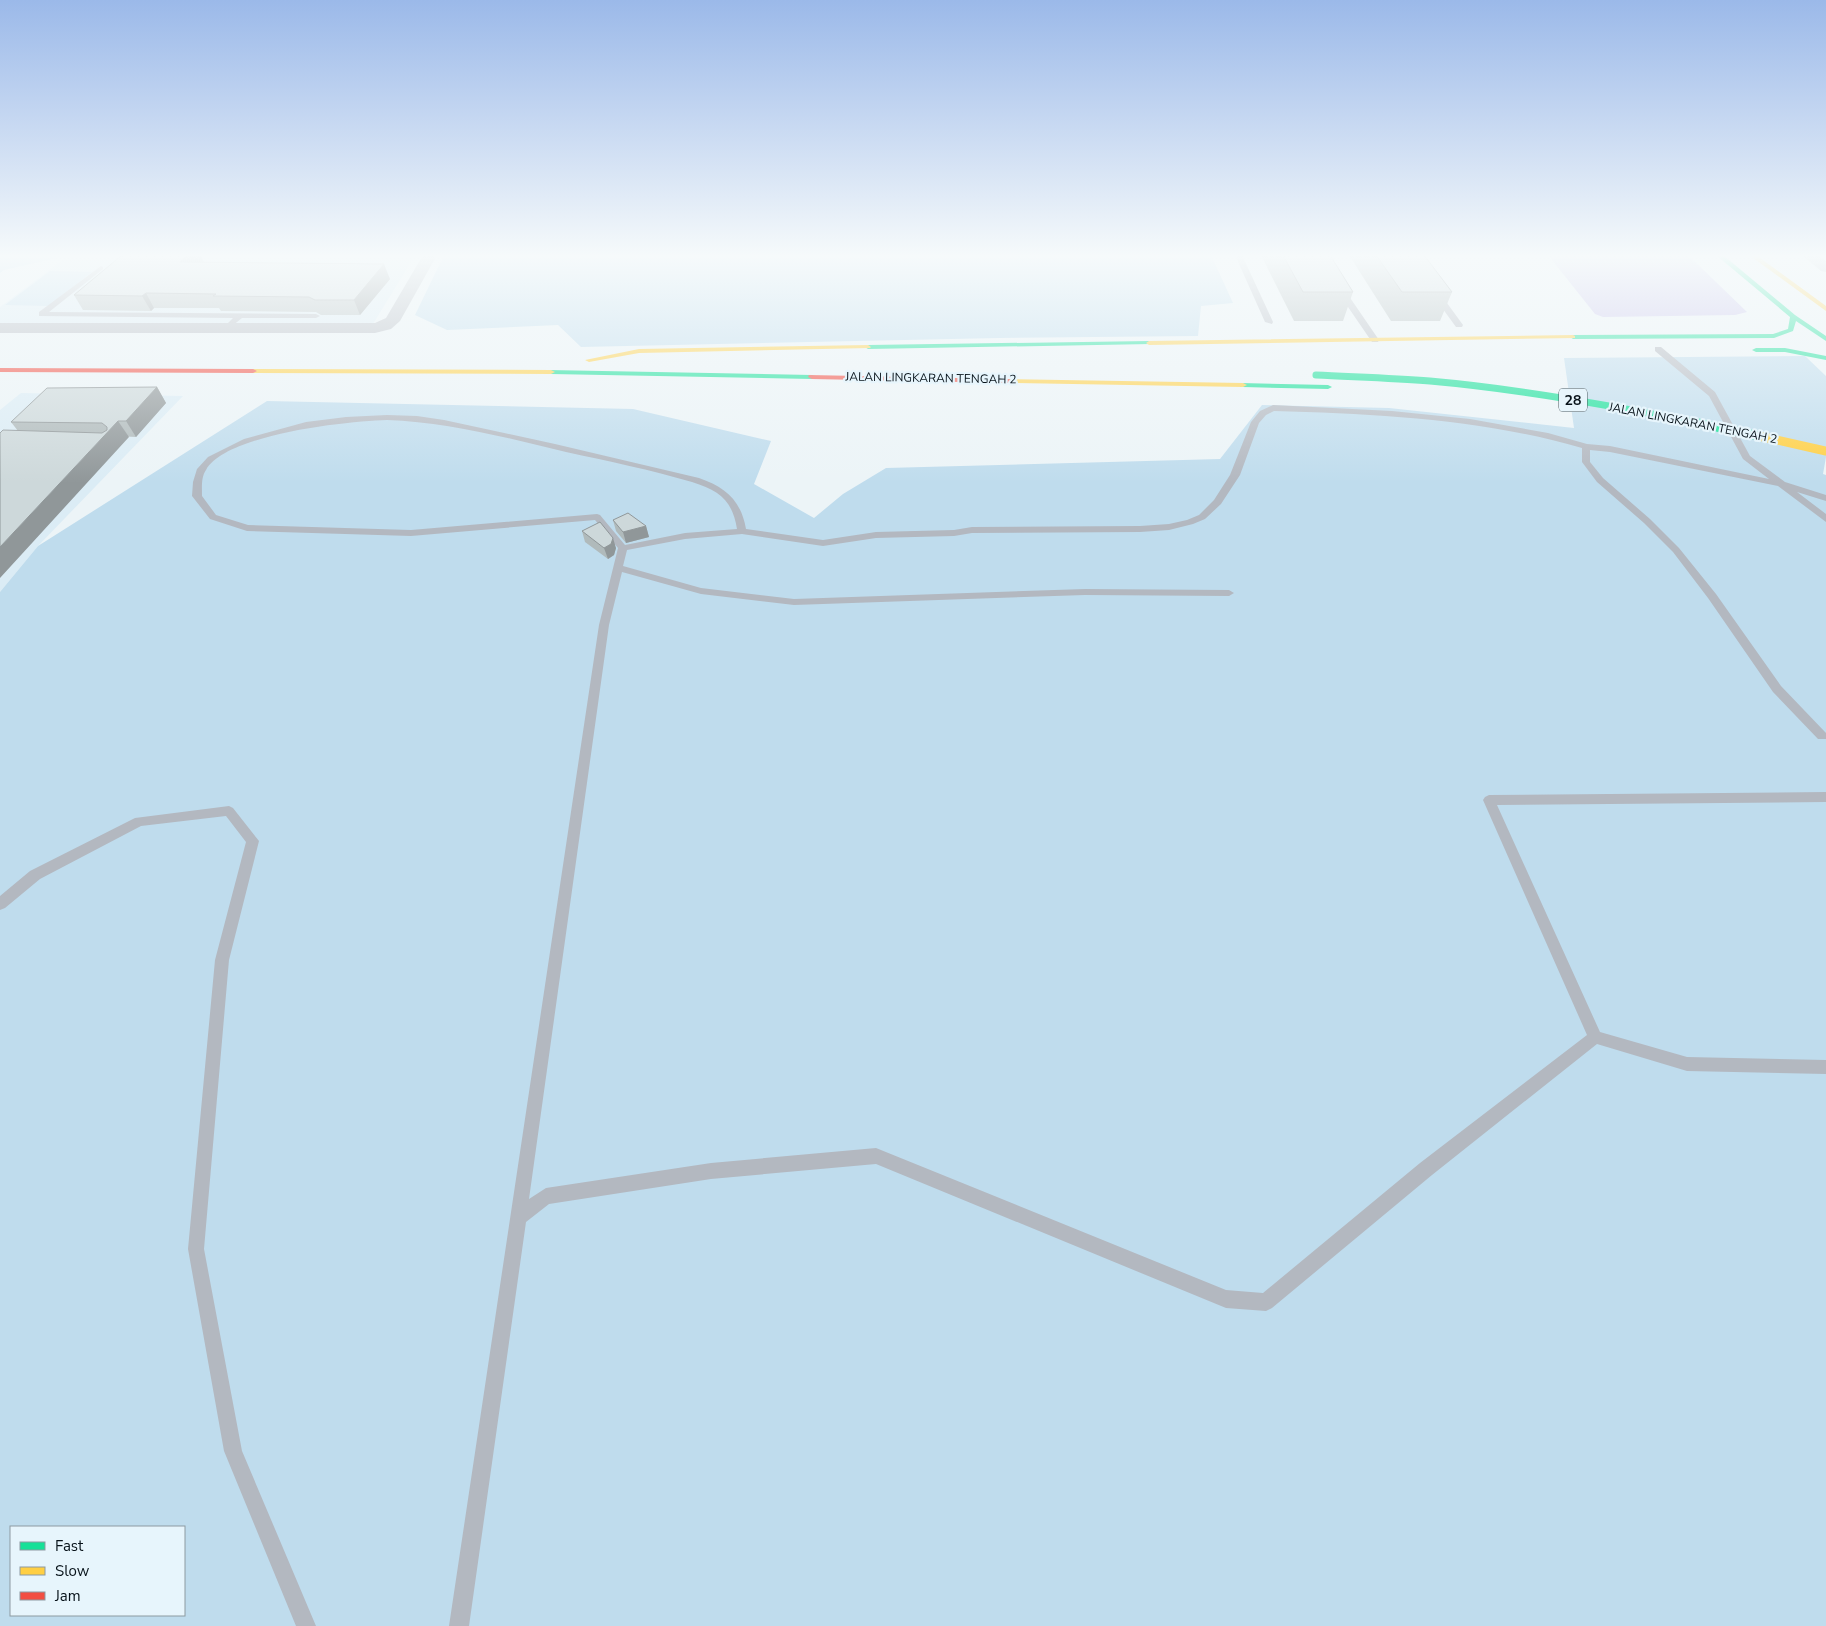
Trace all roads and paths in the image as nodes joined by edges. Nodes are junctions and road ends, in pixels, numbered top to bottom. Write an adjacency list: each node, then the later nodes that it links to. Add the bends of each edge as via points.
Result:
1 (1369, 331): 4 (lane)
2 (1789, 331): 4 (highway, via 1759,337)
3 (1813, 331): 5 (highway)
4 (1375, 340): 9 (highway, via 1380,346); 13 (highway, via 712,349 639,351 582,360)
5 (1826, 340)
6 (1654, 349): 7 (highway); 21 (lane, via 1712,394 1746,457)
7 (1678, 349)
8 (1746, 350): 12 (highway, via 1785,350)
9 (1398, 351)
10 (24, 358): 11 (highway)
11 (62, 358)
12 (1826, 358)
13 (687, 362)
14 (0, 370): 16 (highway, JALAN LINGKARAN TENGAH 2, via 586,372)
15 (1311, 375): 19 (highway, JALAN LINGKARAN TENGAH 2 / 28, bridge, via 1428,381 1520,391 1643,411)
16 (1346, 388)
17 (1614, 418): 20 (highway, JALAN LINGKARAN TENGAH 2)
18 (1586, 447): 21 (lane, via 1610,449); 24 (lane, via 1528,430 1406,413 1273,408 1262,413 1255,422 1235,475 1218,502 1202,517 1184,524 1140,529 972,530 823,542); 28 (lane, via 1586,462 1600,480 1676,550 1777,689)
19 (1826, 451)
20 (1826, 462)
21 (1780, 484): 22 (lane); 23 (lane)
22 (1826, 498)
23 (1826, 519)
24 (742, 531): 25 (lane, via 685,536); 25 (lane, via 739,510 728,496 692,479 444,422 406,418 349,419 269,434 223,451 206,462 197,476 197,496 213,517 247,528 411,533 597,517)
25 (623, 548): 26 (lane)
26 (618, 568): 27 (lane, via 701,591 794,602 1085,592); 33 (lane, via 604,625)
27 (1229, 593)
28 (1825, 737)
29 (1826, 797): 31 (lane, via 1489,800)
30 (0, 904): 34 (lane, via 35,875 139,822 228,811 253,841 222,960 196,1249 233,1451)
31 (1595, 1036): 32 (lane, via 1687,1064); 33 (lane, via 1426,1169 1266,1302 1226,1299 876,1156 711,1171 546,1196)
32 (1826, 1067)
33 (517, 1218): 35 (lane)
34 (306, 1626)
35 (459, 1626)

